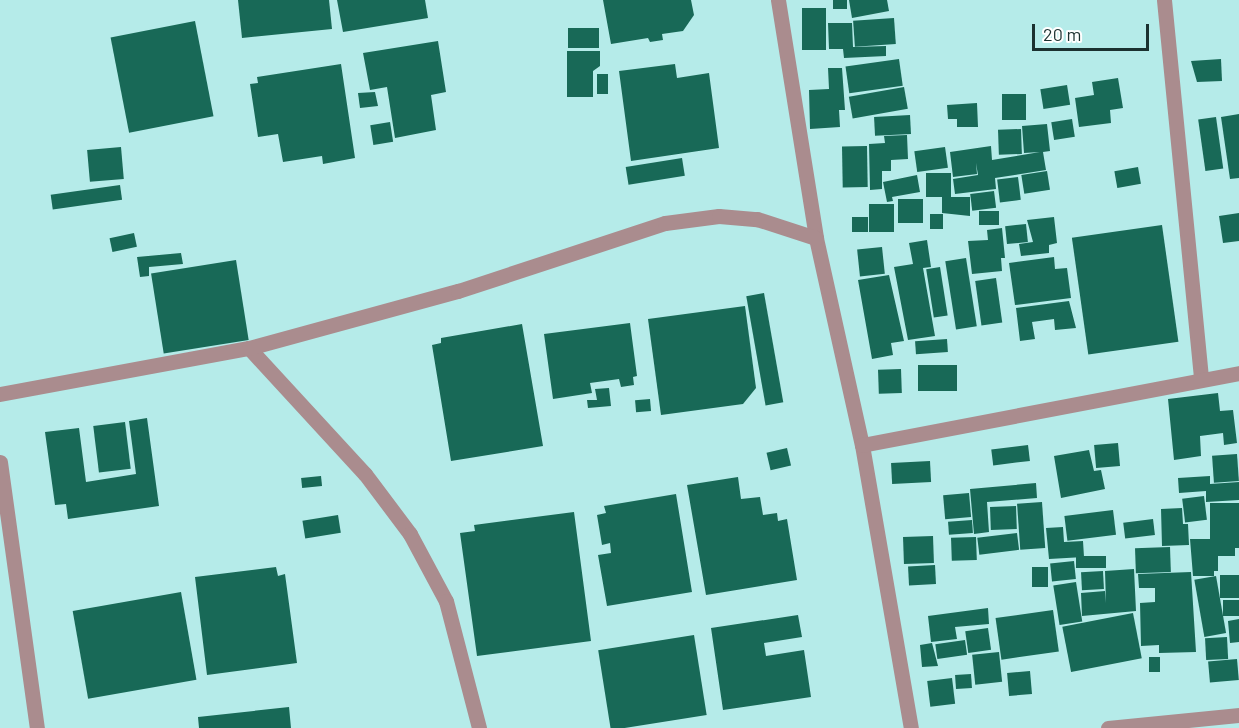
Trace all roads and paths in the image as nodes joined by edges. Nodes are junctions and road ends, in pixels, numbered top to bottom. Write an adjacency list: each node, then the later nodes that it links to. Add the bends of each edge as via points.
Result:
1 (778, 0): 3 (street)
2 (1164, 0): 6 (street)
3 (816, 238): 4 (street, via 757,219 728,216 665,223 458,291); 8 (street)
4 (249, 348): 7 (street); 12 (street, via 365,474 410,534 446,601)
5 (1239, 373): 6 (street)
6 (1201, 379): 8 (street)
7 (0, 394)
8 (862, 445): 13 (street)
9 (0, 462): 11 (street)
10 (1239, 715): 14 (street)
11 (37, 728)
12 (479, 728)
13 (911, 728)
14 (1108, 728)

